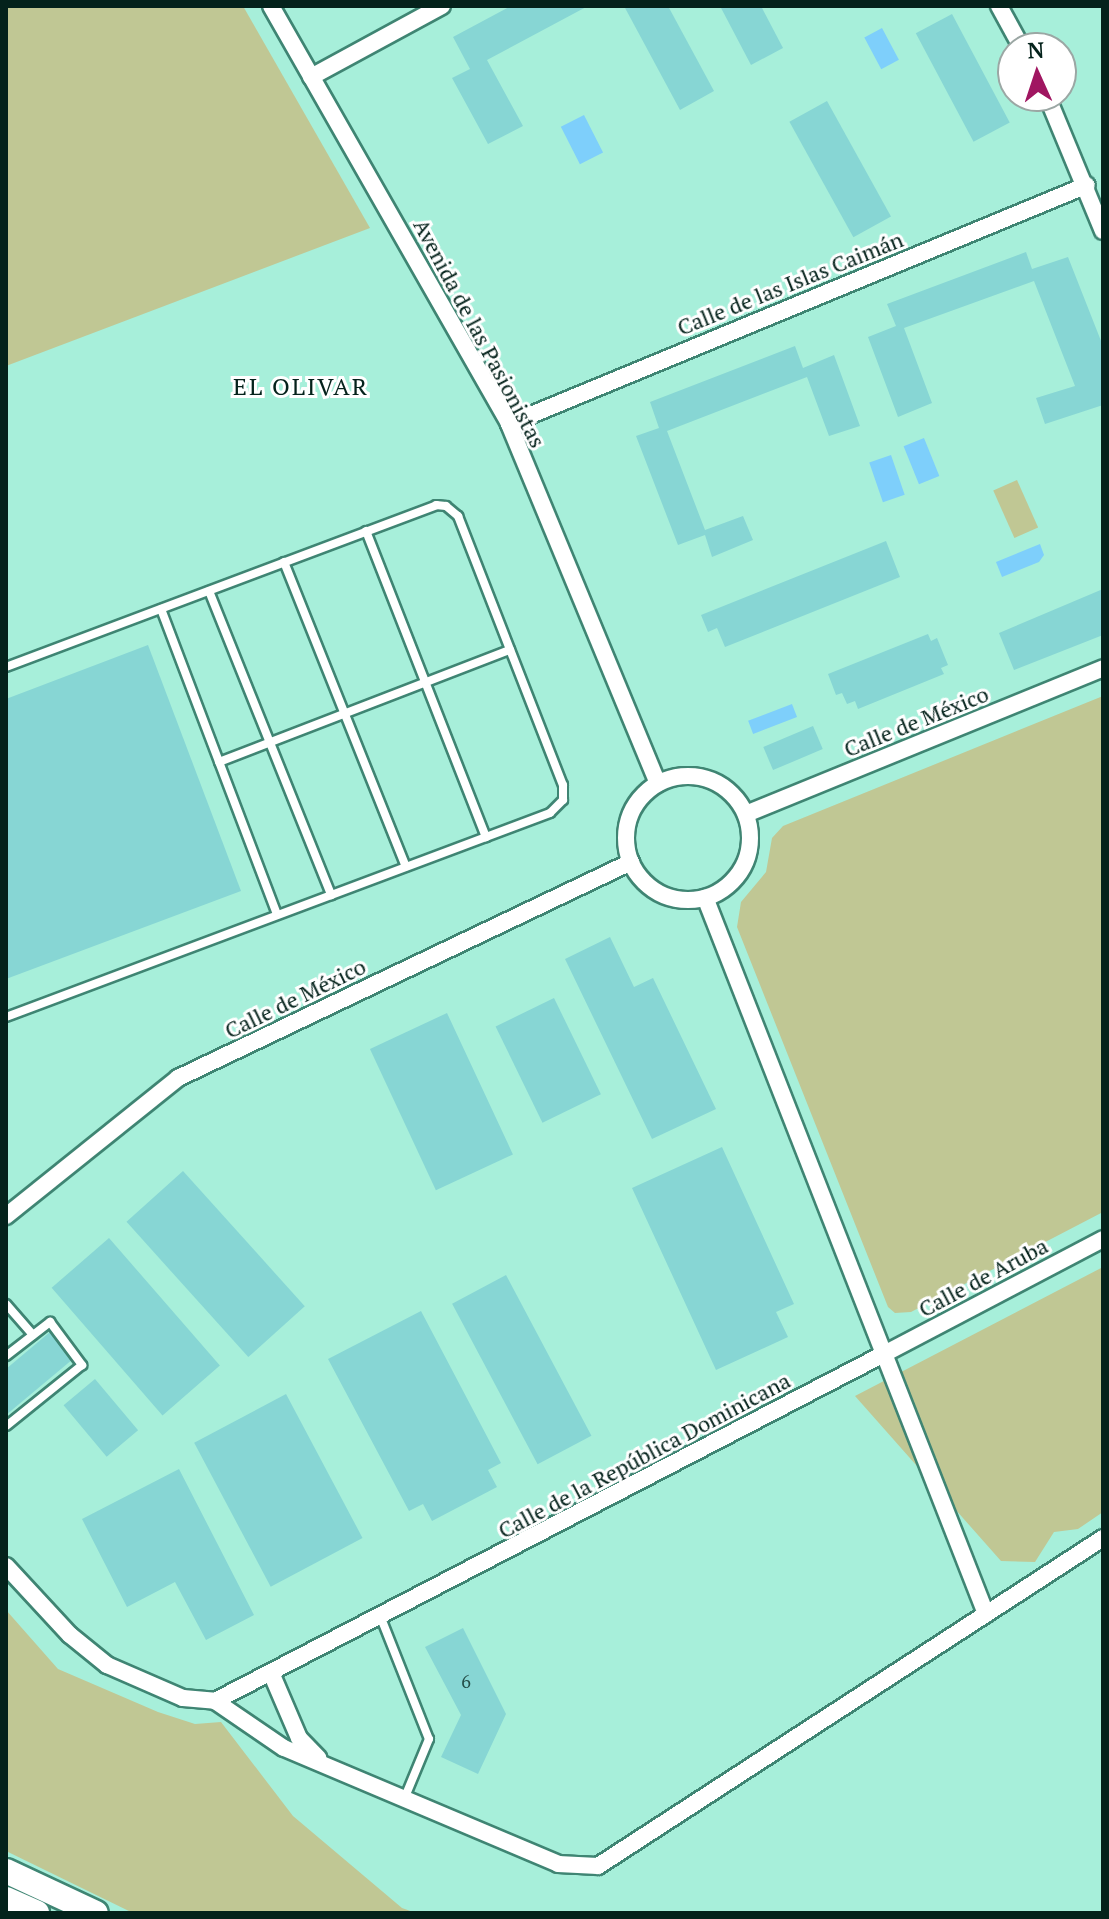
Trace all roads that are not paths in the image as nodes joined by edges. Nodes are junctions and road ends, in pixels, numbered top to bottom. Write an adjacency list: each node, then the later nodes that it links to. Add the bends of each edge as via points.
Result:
1 (271, 6): 5 (street, Avenida de las Pasionistas)
2 (442, 6): 5 (street)
3 (999, 6): 4 (street)
4 (1013, 32)
5 (311, 77): 9 (street, Avenida de las Pasionistas)
6 (1054, 112): 7 (street)
7 (1087, 185): 8 (street); 9 (street, Calle de las Islas Caimán)
8 (1103, 231)
9 (509, 424): 21 (street, Avenida de las Pasionistas)
10 (366, 531): 11 (lane); 14 (lane, via 446,506 458,516); 17 (lane)
11 (284, 562): 12 (lane); 18 (lane)
12 (209, 591): 13 (lane); 19 (lane)
13 (161, 609): 15 (lane); 20 (lane)
14 (510, 650): 17 (lane); 23 (lane, via 563,785 563,800 550,813)
15 (6, 667)
16 (1103, 668): 22 (street, Calle de México)
17 (425, 682): 18 (lane); 23 (lane)
18 (345, 714): 19 (lane); 25 (lane)
19 (270, 742): 20 (lane); 26 (lane)
20 (219, 762): 28 (lane)
21 (658, 783): 22 (street, via 678,776 709,780 735,797); 24 (street, via 630,817 626,844)
22 (746, 814): 27 (street, via 751,835 743,865 724,889)
23 (486, 837): 25 (lane)
24 (631, 862): 27 (street, via 661,893); 30 (street, Calle de México, via 178,1078)
25 (406, 867): 26 (lane)
26 (331, 895): 28 (lane)
27 (705, 898): 34 (street)
28 (277, 915): 29 (lane)
29 (6, 1017)
30 (6, 1216)
31 (1103, 1239): 34 (street, Calle de Aruba)
32 (6, 1304): 33 (lane)
33 (33, 1335): 35 (lane); 36 (lane, via 50,1322 82,1365)
34 (884, 1354): 39 (street); 40 (street, Calle de la República Dominicana)
35 (6, 1356)
36 (6, 1426)
37 (1103, 1538): 39 (street)
38 (6, 1566): 42 (street, via 70,1635 107,1665 183,1698)
39 (986, 1614): 44 (street, via 598,1866 558,1864)
40 (381, 1618): 41 (street, Calle de la República Dominicana); 44 (lane, via 429,1739)
41 (272, 1675): 42 (street, Calle de la República Dominicana); 43 (street, via 299,1738)
42 (215, 1701): 43 (street, via 284,1748)
43 (319, 1760): 44 (street)
44 (405, 1797)
45 (6, 1871): 48 (main road)
46 (6, 1899): 47 (main road)
47 (37, 1913)
48 (96, 1913)

